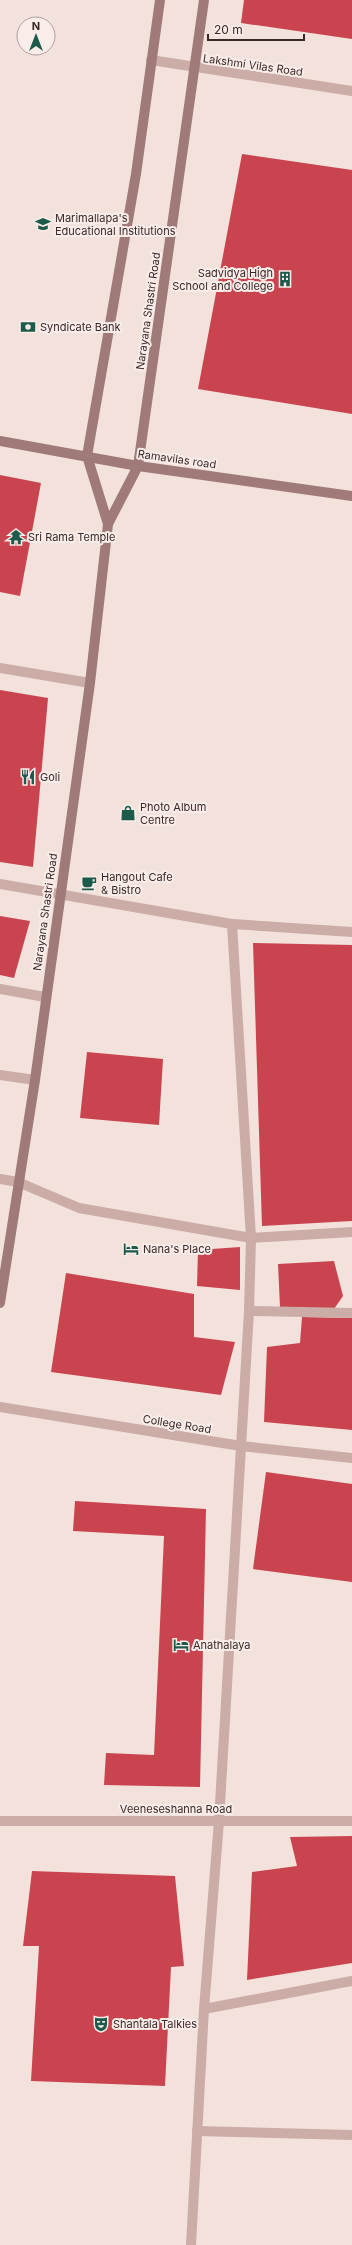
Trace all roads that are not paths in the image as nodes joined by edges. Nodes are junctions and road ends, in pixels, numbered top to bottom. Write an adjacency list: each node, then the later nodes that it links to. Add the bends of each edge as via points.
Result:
1 (160, 0): 3 (street, Narayana Shastri Road)
2 (204, 0): 4 (street, Narayana Shastri Road)
3 (151, 60): 4 (street, Lakshmi Vilas Road); 7 (street, Narayana Shastri Road, via 136,174)
4 (194, 68): 5 (street, Lakshmi Vilas Road); 8 (street, Narayana Shastri Road)
5 (352, 91)
6 (0, 441): 7 (street, Ramavilas road)
7 (87, 456): 8 (street, Ramavilas road); 10 (street, Narayana Shastri Road)
8 (138, 466): 9 (street, Ramavilas road); 10 (street, Narayana Shastri Road)
9 (352, 496)
10 (108, 524): 12 (street, Narayana Shastri Road)
11 (0, 668): 12 (street)
12 (90, 683): 14 (street, Narayana Shastri Road)
13 (0, 884): 14 (street)
14 (60, 894): 15 (street); 18 (street, Narayana Shastri Road)
15 (232, 924): 16 (street); 24 (street)
16 (352, 932)
17 (0, 989): 18 (street)
18 (45, 997): 20 (street, Narayana Shastri Road)
19 (0, 1075): 20 (street)
20 (35, 1080): 22 (street, Narayana Shastri Road)
21 (0, 1179): 22 (street)
22 (18, 1182): 24 (street, via 79,1208); 25 (street, Narayana Shastri Road)
23 (352, 1232): 24 (street)
24 (250, 1238): 27 (street)
25 (1, 1287): 26 (street, Narayana Shastri Road)
26 (0, 1303)
27 (250, 1310): 28 (street); 30 (street)
28 (352, 1313)
29 (0, 1407): 30 (street, College Road)
30 (241, 1446): 31 (street, College Road); 33 (street)
31 (352, 1458)
32 (0, 1821): 33 (street, Veeneseshanna Road)
33 (219, 1821): 34 (street, Veeneseshanna Road); 36 (street)
34 (352, 1821)
35 (352, 1981): 36 (street)
36 (204, 2009): 37 (street)
37 (197, 2131): 38 (street); 39 (street)
38 (352, 2135)
39 (191, 2245)

